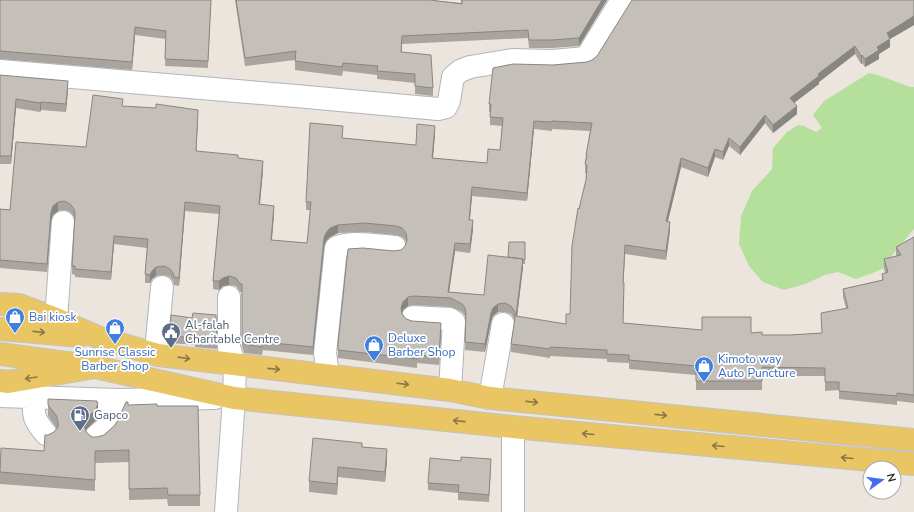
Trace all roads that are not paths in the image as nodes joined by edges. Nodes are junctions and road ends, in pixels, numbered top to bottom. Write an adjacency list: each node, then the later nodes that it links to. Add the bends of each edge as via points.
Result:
1 (622, 0): 2 (street, via 586,58 552,61 512,60 460,70 453,77 446,107 438,109)
2 (0, 71)
3 (63, 222): 9 (street)
4 (395, 247): 17 (street, via 353,244 340,245 336,248 325,353)
5 (162, 287): 14 (street)
6 (230, 297): 15 (street, via 229,348)
7 (0, 304): 9 (main road, via 19,305)
8 (413, 317): 19 (street, via 454,322)
9 (56, 319): 12 (main road)
10 (503, 324): 23 (street)
11 (0, 329): 12 (main road, one-way to 12)
12 (100, 338): 14 (main road)
13 (0, 354): 16 (main road)
14 (158, 355): 15 (main road, one-way to 15)
15 (235, 365): 17 (main road, one-way to 17); 22 (street)
16 (95, 367): 18 (main road, one-way to 18, via 8,382); 22 (main road)
17 (328, 375): 19 (main road, one-way to 19)
18 (0, 381)
19 (450, 390): 23 (main road)
20 (0, 396): 21 (street)
21 (35, 397): 24 (street); 26 (street, via 33,411 36,421)
22 (234, 398): 24 (street); 25 (main road, one-way to 22); 30 (street)
23 (490, 398): 28 (main road, one-way to 28)
24 (118, 400): 27 (street, via 106,428)
25 (513, 427): 29 (main road, one-way to 25); 31 (street)
26 (46, 434)
27 (96, 436)
28 (914, 440)
29 (914, 464)
30 (226, 512)
31 (513, 512)

